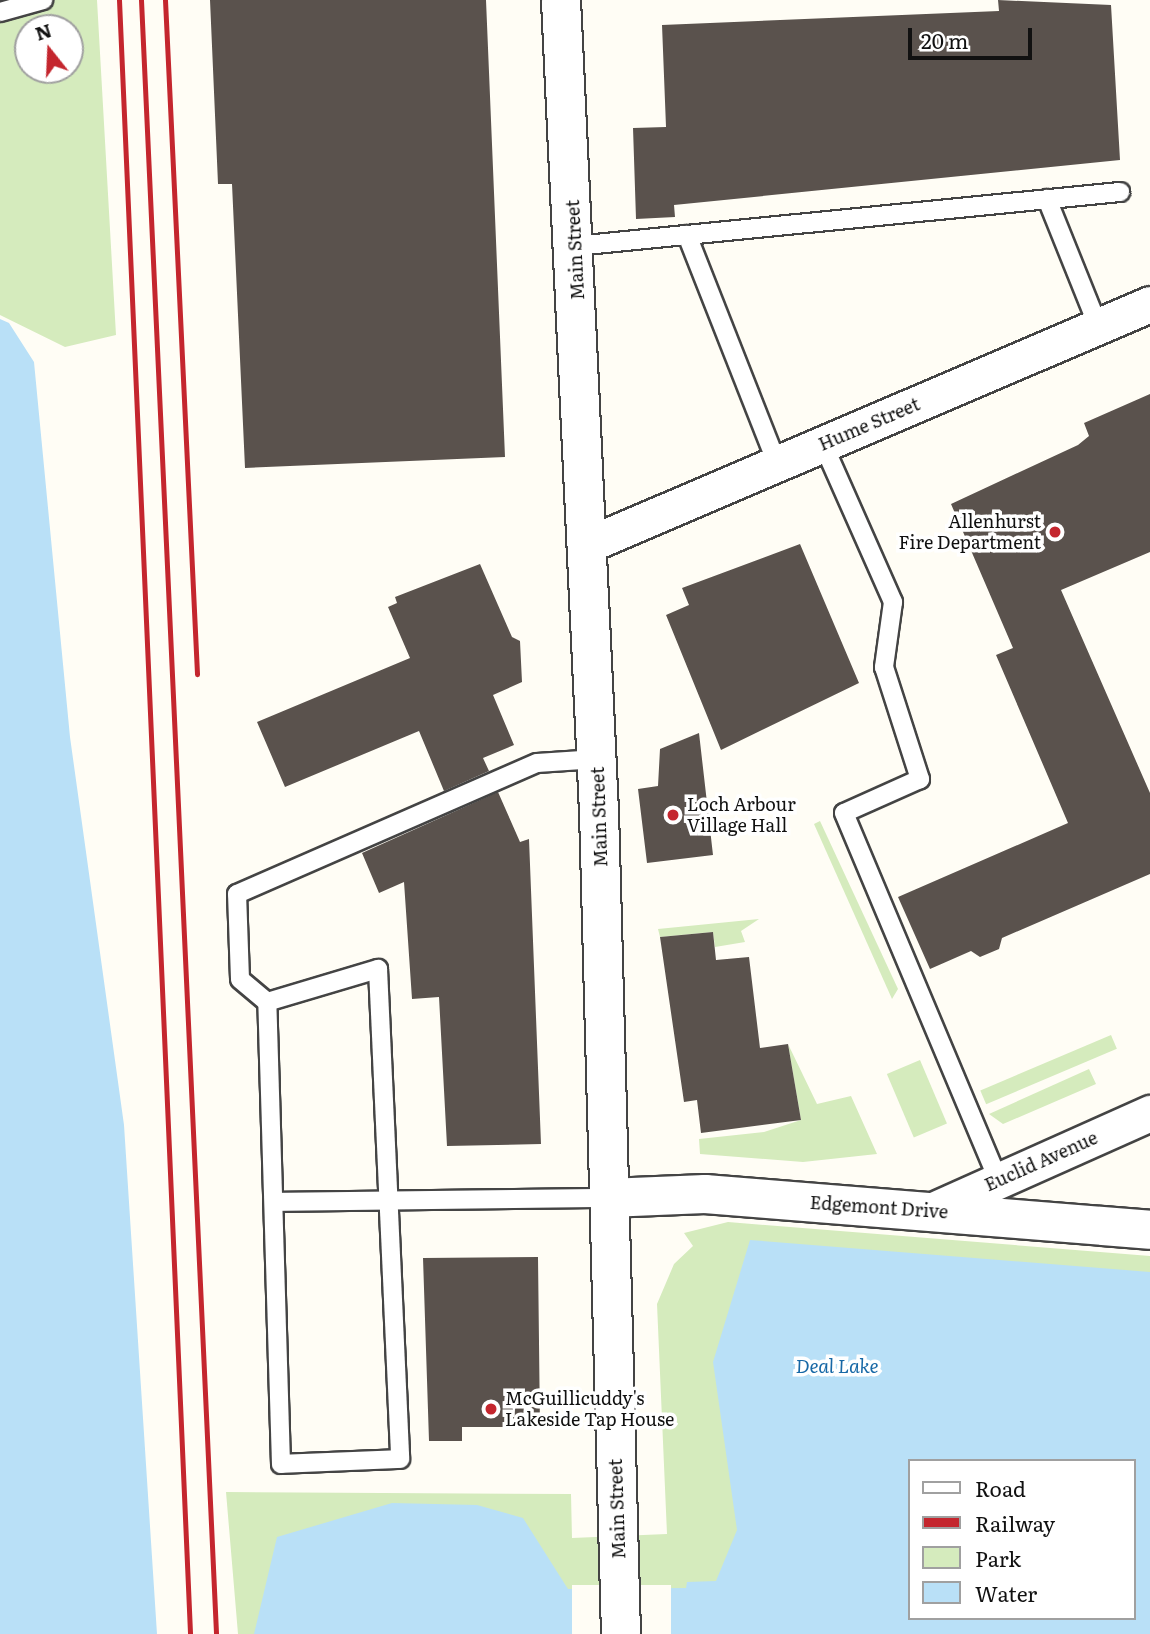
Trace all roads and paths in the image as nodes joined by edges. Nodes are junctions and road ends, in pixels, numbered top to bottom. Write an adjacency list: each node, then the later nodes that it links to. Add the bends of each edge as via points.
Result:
1 (43, 0): 3 (lane)
2 (561, 0): 7 (street, Main Street)
3 (0, 12)
4 (1120, 192): 5 (lane)
5 (1047, 199): 6 (lane); 9 (lane)
6 (687, 235): 7 (lane); 11 (lane)
7 (575, 246): 12 (street, Main Street)
8 (1150, 304): 9 (street, Hume Street)
9 (1098, 326): 10 (street, Hume Street)
10 (823, 444): 11 (street, Hume Street); 16 (lane, via 893,602 884,667 920,779 844,813)
11 (777, 464): 12 (street, Hume Street)
12 (587, 545): 13 (street, Main Street)
13 (597, 759): 14 (lane, via 537,763 237,894 240,979); 17 (street, Main Street)
14 (267, 1002): 18 (lane); 19 (lane, via 378,969)
15 (1150, 1113): 16 (street, Euclid Avenue)
16 (998, 1180): 20 (street, Euclid Avenue)
17 (608, 1198): 19 (lane); 20 (street, Edgemont Drive, via 705,1194); 22 (street, Main Street)
18 (276, 1202): 19 (lane); 19 (lane, via 281,1464 400,1459)
19 (390, 1202)
20 (933, 1210): 21 (street, Edgemont Drive)
21 (1150, 1230)
22 (621, 1634)

